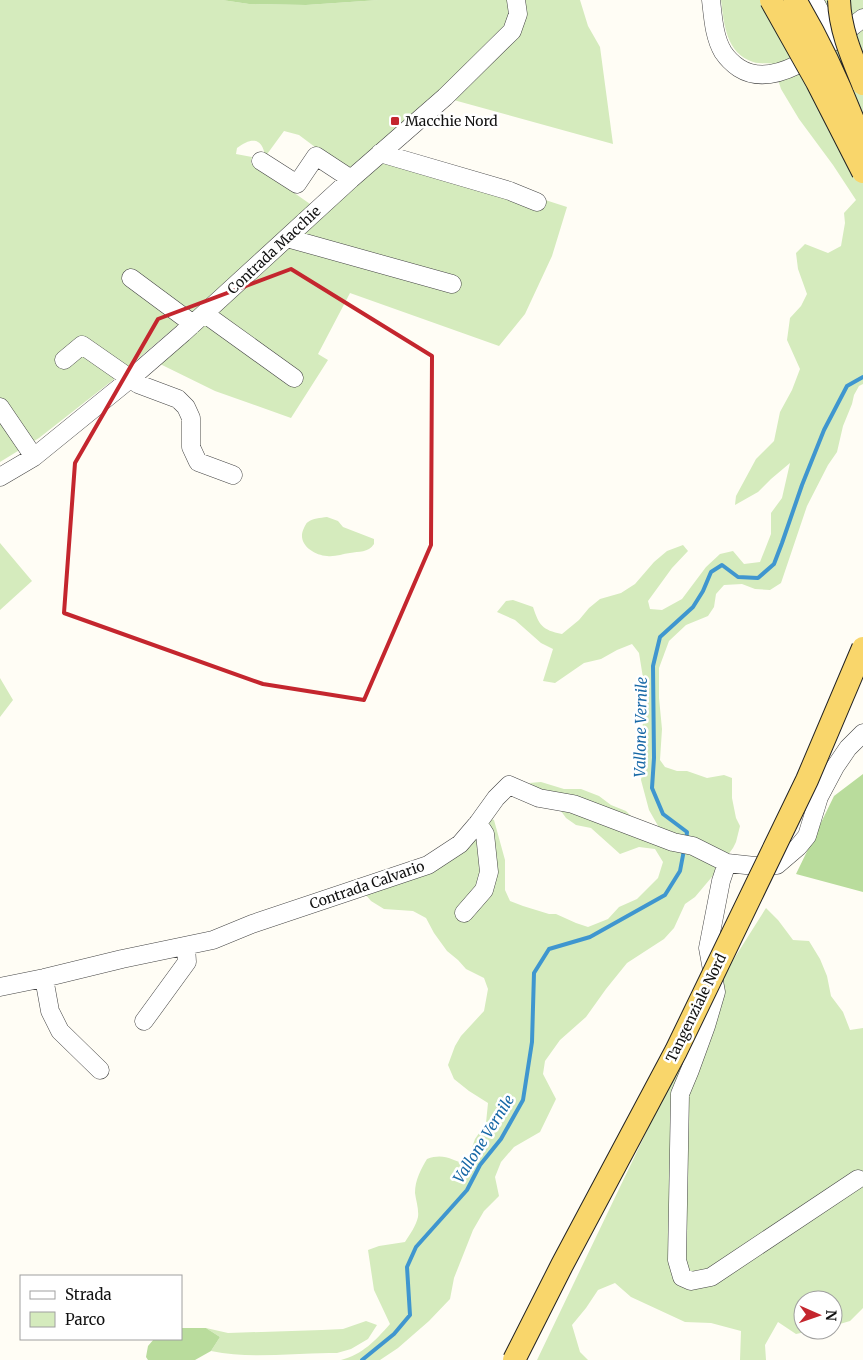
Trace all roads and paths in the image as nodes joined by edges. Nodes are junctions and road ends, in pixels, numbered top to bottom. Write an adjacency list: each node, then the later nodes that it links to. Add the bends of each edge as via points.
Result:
1 (516, 0): 11 (street, Contrada Macchie, via 518,14 512,31 445,97)
2 (710, 0): 8 (street, via 723,52 743,70 768,74 792,68)
3 (771, 0): 13 (main road, bridge)
4 (795, 0): 10 (main road, bridge, via 826,57)
5 (814, 0): 8 (street)
6 (839, 0): 9 (main road, bridge, via 846,41)
7 (863, 18): 8 (street)
8 (835, 40)
9 (863, 84)
10 (863, 146)
11 (380, 153): 14 (street, Contrada Macchie); 15 (street)
12 (261, 161): 14 (street, via 297,184 316,156)
13 (863, 172)
14 (351, 179): 16 (street, Contrada Macchie)
15 (537, 202)
16 (287, 238): 18 (street); 19 (street, Contrada Macchie)
17 (131, 278): 19 (street)
18 (452, 284)
19 (199, 319): 21 (street); 22 (street, Contrada Macchie)
20 (64, 360): 22 (street, via 82,345)
21 (294, 378)
22 (130, 379): 24 (street, Contrada Macchie); 25 (street, via 178,399 191,418 191,447 198,462)
23 (0, 407): 24 (street)
24 (34, 457): 26 (street, Contrada Macchie)
25 (233, 475)
26 (0, 477)
27 (863, 648): 38 (main road, Tangenziale Nord, bridge, via 807,780 676,1050)
28 (863, 733): 30 (street, Contrada Calvario, via 835,767 819,796 807,836 798,848 777,865)
29 (478, 822): 30 (street, Contrada Calvario, via 510,785 539,798 573,804 673,842 693,846); 31 (street, via 486,834 489,872 484,890); 32 (street, Contrada Calvario, via 460,844 428,865 213,940)
30 (727, 863): 37 (street, via 708,948 716,992 680,1094 677,1260 682,1277 690,1281 711,1277)
31 (464, 913)
32 (186, 946): 33 (street, Contrada Calvario); 35 (street, via 187,962)
33 (44, 978): 34 (street, Contrada Calvario); 36 (street, via 50,1011 60,1031)
34 (0, 987)
35 (144, 1021)
36 (100, 1070)
37 (858, 1179)
38 (514, 1360)

